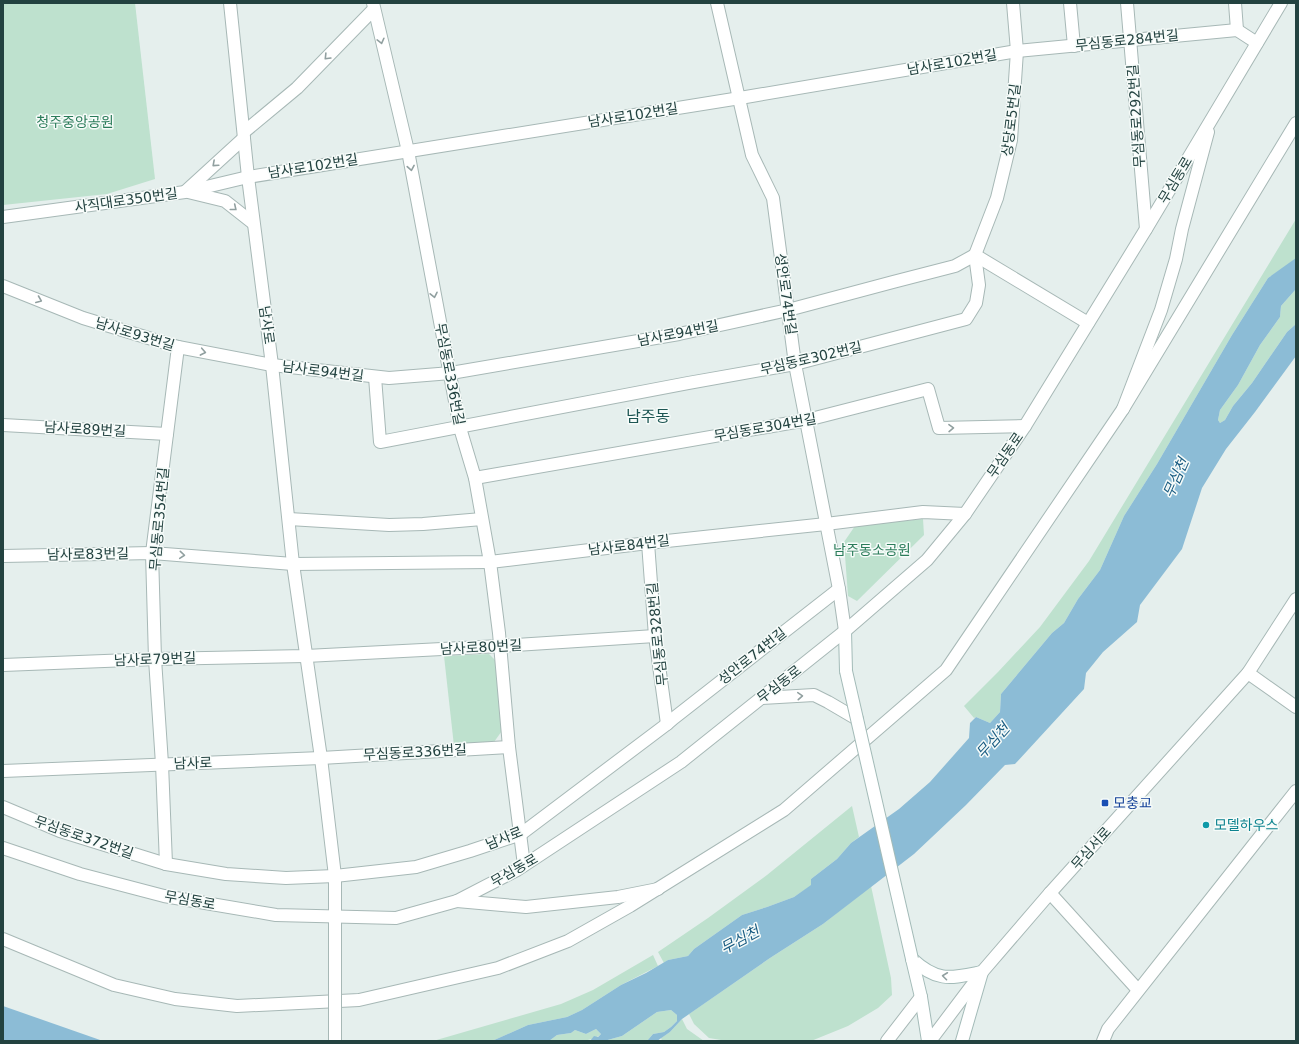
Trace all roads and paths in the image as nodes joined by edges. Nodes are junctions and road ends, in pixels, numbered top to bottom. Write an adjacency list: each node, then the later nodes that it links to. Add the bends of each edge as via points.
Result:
1 (230, 3): 17 (street, 남사로)
2 (717, 3): 14 (street, 성안로74번길)
3 (1013, 3): 13 (street, 상당로5번길)
4 (1070, 3): 12 (street)
5 (1126, 3): 10 (street, 무심동로292번길)
6 (1235, 3): 9 (street)
7 (1281, 3): 11 (street, 무심동로)
8 (373, 6): 17 (street, one-way to 17, via 297,88); 18 (street, 무심동로336번길, one-way to 18)
9 (1237, 30): 10 (street, 무심동로284번길); 11 (street)
10 (1130, 40): 12 (street, 무심동로284번길); 23 (street, 무심동로292번길)
11 (1257, 43): 15 (street, 무심동로)
12 (1074, 46): 13 (street, 무심동로284번길)
13 (1018, 52): 14 (street, 남사로102번길); 24 (street, 상당로5번길, via 1011,140 997,198)
14 (740, 98): 18 (street, 남사로102번길); 26 (street, 성안로74번길, via 752,154 773,198)
15 (1212, 117): 23 (street, 무심동로); 33 (street, via 1161,310)
16 (1296, 124): 33 (street)
17 (244, 135): 19 (street, 남사로); 20 (street, one-way to 20)
18 (408, 150): 19 (street, 남사로102번길); 31 (street, 무심동로336번길, one-way to 31)
19 (248, 177): 20 (street, 사직대로350번길); 22 (street, 남사로)
20 (185, 192): 21 (street, 사직대로350번길); 22 (street, one-way to 22, via 225,201)
21 (3, 217)
22 (253, 223): 30 (street, 남사로)
23 (1146, 229): 27 (street, 무심동로)
24 (975, 256): 26 (street, 남사로94번길, via 954,266); 27 (street); 29 (street, 무심동로302번길, via 979,285 976,303 966,319)
25 (3, 286): 28 (street, 남사로93번길, one-way to 28, via 83,318)
26 (788, 310): 29 (street, 성안로74번길); 31 (street, 남사로94번길, via 679,334)
27 (1088, 324): 36 (street, 무심동로)
28 (178, 347): 30 (street, 남사로93번길, one-way to 30); 38 (street, 무심동로354번길)
29 (795, 364): 34 (street, 성안로74번길); 37 (street, 무심동로302번길)
30 (272, 365): 32 (street, 남사로94번길); 42 (street, 남사로)
31 (450, 373): 32 (street, 남사로94번길); 37 (street, 무심동로336번길)
32 (375, 377): 39 (street, 남사로94번길)
33 (1123, 409): 74 (street, via 946,670 784,810)
34 (807, 420): 36 (street, 무심동로304번길, one-way to 36, via 928,389 939,428); 40 (street, 무심동로304번길); 44 (street, 성안로74번길)
35 (3, 425): 38 (street, 남사로89번길)
36 (1025, 426): 41 (street, 무심동로)
37 (460, 428): 39 (street, 무심동로302번길); 40 (street, 무심동로336번길)
38 (168, 434): 46 (street, 무심동로354번길)
39 (380, 442)
40 (475, 478): 43 (street, 무심동로336번길)
41 (965, 514): 44 (street, 남사로84번길, via 922,512); 52 (street, 무심동로, via 927,560)
42 (289, 519): 43 (street, via 389,525); 49 (street, 남사로)
43 (482, 519): 48 (street, 무심동로336번길)
44 (826, 524): 45 (street, 남사로84번길); 50 (street, 성안로74번길)
45 (648, 543): 48 (street, 남사로84번길); 53 (street, 무심동로328번길)
46 (152, 553): 47 (street, 남사로83번길); 49 (street, 남사로83번길, one-way to 49); 56 (street, 무심동로354번길)
47 (3, 556)
48 (490, 562): 49 (street, 남사로84번길); 54 (street, 무심동로336번길)
49 (293, 564): 55 (street, 남사로)
50 (839, 589): 52 (street, 성안로74번길); 62 (street, 성안로74번길)
51 (1296, 599): 58 (street, 무심서로)
52 (845, 632): 59 (street, 무심동로); 61 (street, 성안로74번길, bridge, via 846,670)
53 (655, 636): 54 (street, 남사로80번길); 62 (street, 무심동로328번길)
54 (500, 646): 55 (street, 남사로80번길); 63 (street, 무심동로336번길)
55 (306, 656): 56 (street, 남사로79번길); 64 (street, 남사로)
56 (155, 659): 57 (street, 남사로79번길); 65 (street, 무심동로354번길)
57 (3, 665)
58 (1248, 673): 60 (street); 75 (street, 무심서로)
59 (761, 698): 61 (street, one-way to 61, via 814,695); 72 (street, 무심동로, via 681,762)
60 (1296, 707)
61 (857, 719): 79 (street, 성안로74번길, bridge)
62 (667, 724): 69 (street, 남사로)
63 (509, 747): 64 (street, 무심동로336번길); 69 (street, 무심동로336번길)
64 (321, 758): 65 (street, 남사로); 73 (street, 남사로)
65 (162, 764): 66 (street); 71 (street, 무심동로354번길)
66 (3, 771)
67 (1296, 791): 81 (street)
68 (3, 807): 71 (street, 무심동로372번길, via 60,831)
69 (521, 834): 72 (street, 무심동로336번길); 73 (street, 남사로, via 416,867)
70 (3, 848): 77 (street, 무심동로, via 80,874 164,896 276,915)
71 (166, 864): 73 (street, 남사로, via 226,874 286,878)
72 (524, 865): 76 (street, 무심동로)
73 (334, 876): 77 (street, 남사로)
74 (658, 889): 76 (street, via 526,907); 78 (street, via 568,941 498,968 359,1000 237,1006 174,1000 114,985)
75 (1050, 893): 80 (street, 무심서로); 81 (street)
76 (457, 901): 77 (street, 무심동로, via 396,918)
77 (336, 916): 83 (street, 남사로, bridge)
78 (3, 939)
79 (912, 958): 80 (street, one-way to 79, via 944,977 927,971); 82 (street, 성안로74번길)
80 (982, 972): 85 (street, 무심서로); 86 (street)
81 (1138, 990): 87 (street, via 1108,1029)
82 (921, 994): 84 (street); 85 (street, 성안로74번길)
83 (335, 1041)
84 (887, 1041)
85 (929, 1041)
86 (962, 1041)
87 (1103, 1041)

